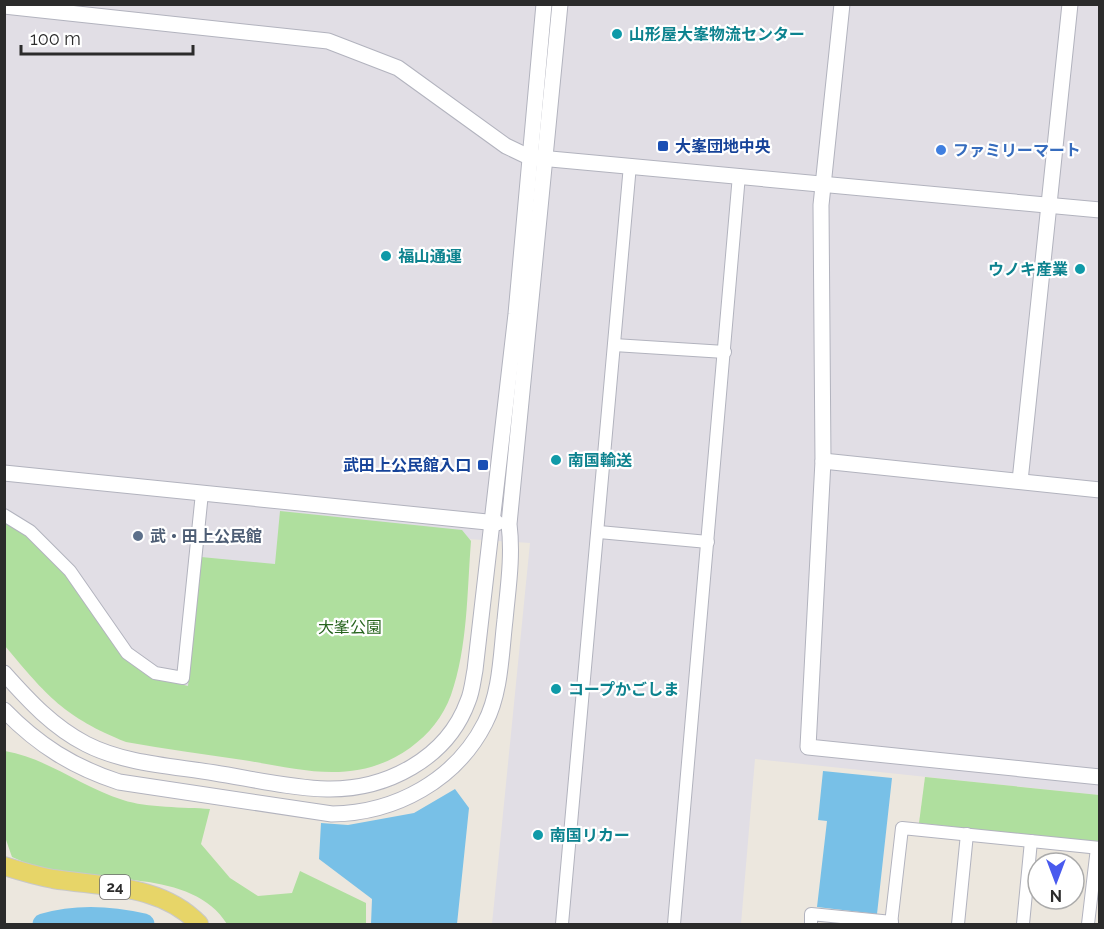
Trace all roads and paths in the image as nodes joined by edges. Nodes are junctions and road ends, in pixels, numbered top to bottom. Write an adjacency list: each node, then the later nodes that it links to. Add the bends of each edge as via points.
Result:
1 (544, 4): 6 (street)
2 (560, 4): 6 (street)
3 (842, 4): 9 (street)
4 (1070, 4): 10 (street)
5 (4, 6): 6 (street, via 328,41 398,68 506,146)
6 (537, 157): 7 (street); 20 (street); 21 (street)
7 (630, 165): 8 (street); 12 (street)
8 (739, 175): 9 (street); 13 (street)
9 (825, 183): 10 (street); 14 (street, via 821,205)
10 (1051, 206): 11 (street); 16 (street)
11 (1100, 210)
12 (614, 345): 13 (street); 22 (street)
13 (725, 352): 23 (street)
14 (823, 461): 16 (street); 26 (street, via 808,747)
15 (4, 473): 18 (street)
16 (1020, 481): 17 (street)
17 (1100, 490)
18 (202, 493): 19 (street, via 183,678 155,673 127,653 70,571 30,531); 20 (street)
19 (4, 515)
20 (490, 522): 21 (street); 24 (street, via 475,670 468,700 457,724 435,750 419,764 382,782 357,787 306,787 111,754 61,729 34,707)
21 (509, 524): 25 (street, via 512,549 500,670 486,722 448,770 412,796 386,807 357,814 333,814 119,782 56,755)
22 (598, 532): 23 (street); 33 (street)
23 (708, 542): 34 (street)
24 (4, 673)
25 (4, 710)
26 (1100, 777)
27 (967, 834): 28 (street); 31 (street, via 902,828); 36 (street)
28 (1031, 841): 29 (street); 37 (street)
29 (1098, 848): 38 (street)
30 (4, 866): 32 (main road, 24, via 52,879 160,896)
31 (891, 923): 35 (street, via 812,914)
32 (199, 924)
33 (562, 924)
34 (674, 924)
35 (811, 924)
36 (957, 924)
37 (1023, 924)
38 (1088, 924)

